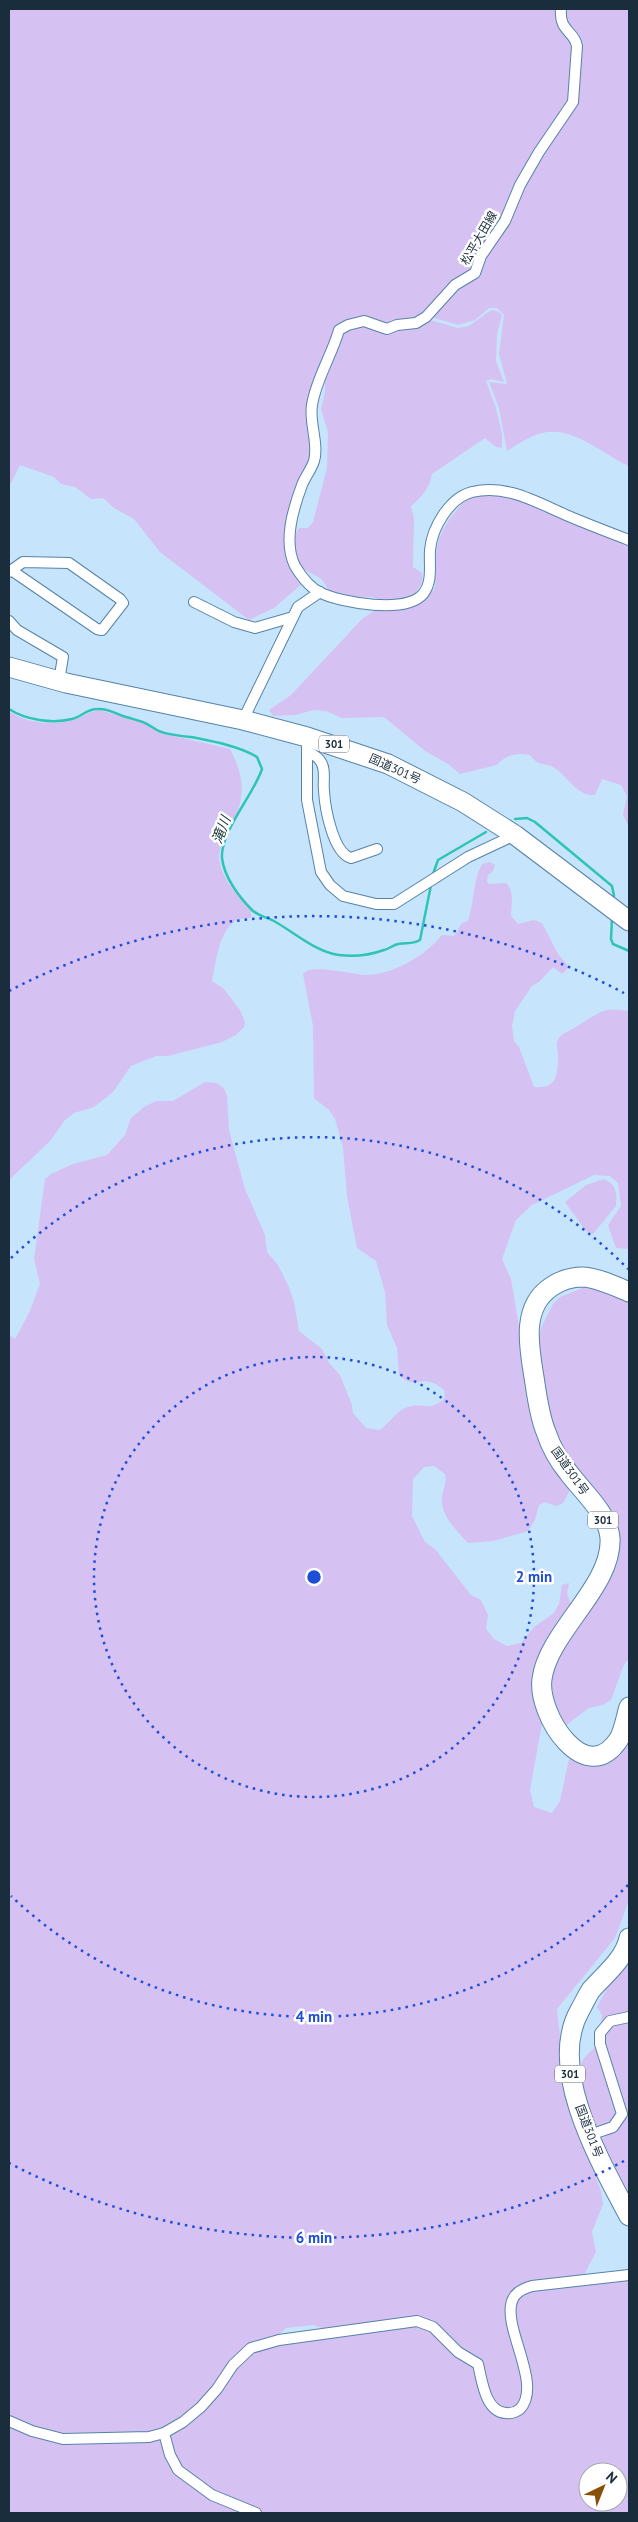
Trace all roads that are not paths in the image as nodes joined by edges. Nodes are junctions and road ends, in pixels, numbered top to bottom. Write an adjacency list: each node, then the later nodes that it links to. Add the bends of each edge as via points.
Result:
1 (561, 9): 4 (street, 松平大田線, via 563,25 577,46 573,102 526,174 505,221 481,256 475,273 455,285 418,322 387,329 364,321 348,324 339,330 312,403 314,462 302,484 292,517 290,538 291,556 296,568)
2 (629, 540): 4 (street, via 520,495 474,492 455,501 440,522 430,547 430,581 416,599 393,605 350,601)
3 (10, 571): 3 (street, via 23,562 69,563 120,598 122,603 102,630 97,629)
4 (320, 592): 6 (street, via 298,606)
5 (194, 602): 6 (street, via 234,622 255,628)
6 (293, 617): 10 (street)
7 (9, 621): 9 (street, via 17,630 63,657)
8 (9, 666): 9 (highway, 国道301号 / 301)
9 (59, 681): 10 (highway, 国道301号 / 301)
10 (243, 720): 11 (highway, 国道301号 / 301)
11 (307, 744): 12 (highway, 国道301号 / 301, via 336,745 395,768 463,802); 12 (street, via 307,800 321,872 343,896 376,904 394,904 468,857); 13 (street, via 323,767 328,816 332,833 343,854 351,858)
12 (515, 835): 14 (highway, 国道301号 / 301)
13 (377, 849)
14 (629, 922)
15 (629, 1292): 16 (highway, 国道301号 / 301, via 595,1279 563,1279 545,1291 532,1311 529,1324 530,1354 545,1431 558,1458 602,1517 610,1538 601,1574 546,1666 542,1689 544,1704 552,1724 564,1740 583,1754 591,1755 607,1751 620,1738)
16 (629, 1707)
17 (629, 1938): 19 (highway, 国道301号 / 301, via 618,1961 590,1991 572,2030 569,2070 575,2097)
18 (629, 2017): 19 (street, via 610,2020 600,2034 600,2044 622,2114 612,2127)
19 (590, 2135): 20 (highway, 国道301号 / 301, via 600,2162)
20 (629, 2216)
21 (629, 2275): 23 (street, via 532,2286 515,2295 510,2312 528,2385 524,2404 513,2413 504,2414 496,2410 488,2399 478,2364 458,2352 433,2327 417,2321 279,2340 251,2348 233,2365 201,2407)
22 (9, 2421): 23 (street, via 63,2439 149,2437)
23 (164, 2433): 24 (street, via 178,2470 212,2495)
24 (256, 2513)

